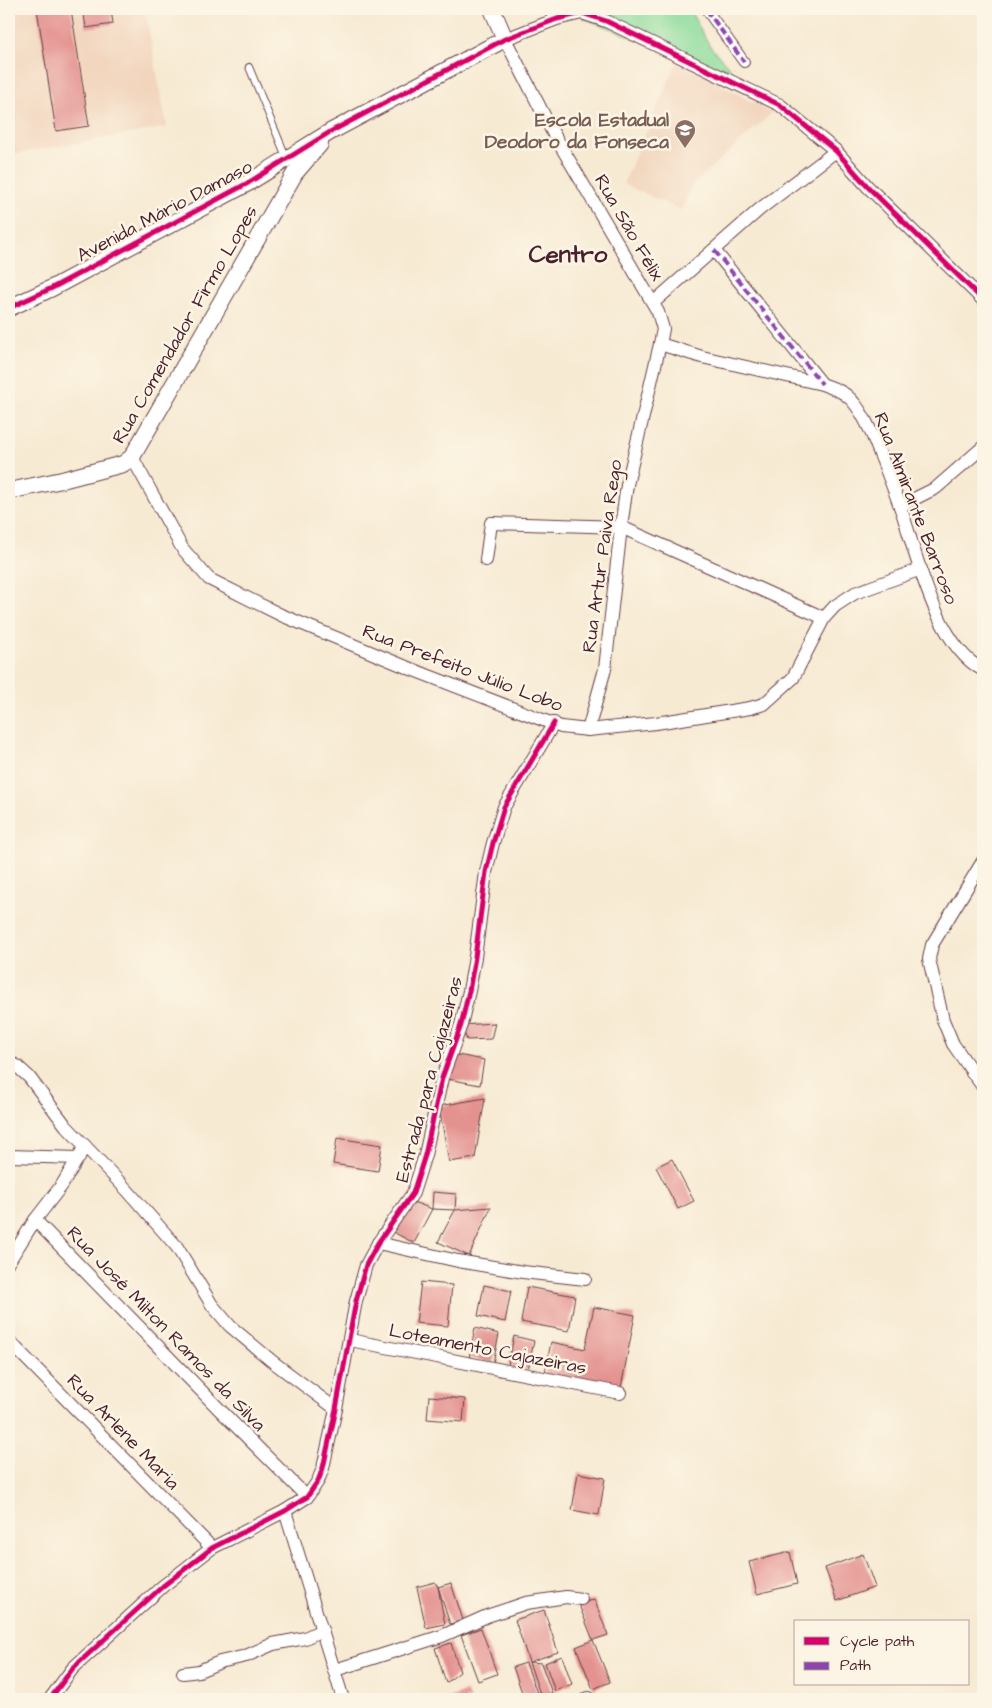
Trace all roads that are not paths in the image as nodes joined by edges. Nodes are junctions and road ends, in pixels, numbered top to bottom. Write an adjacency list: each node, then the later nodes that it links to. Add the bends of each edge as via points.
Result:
1 (492, 9): 3 (street)
2 (706, 9): 4 (street)
3 (505, 39): 6 (street, Avenida Mário Damaso); 7 (street, via 582,13 606,20 780,105); 12 (street, Rua São Félix, via 552,131)
4 (744, 62)
5 (249, 67): 8 (lane)
6 (330, 132): 8 (street, Avenida Mário Damaso); 9 (street, Rua Comendador Firmo Lopes)
7 (836, 151): 10 (street, via 760,209); 11 (street, via 868,187)
8 (286, 159): 9 (lane); 13 (street, Avenida Mário Damaso, via 248,183)
9 (295, 173): 18 (street, Rua Comendador Firmo Lopes)
10 (714, 250): 12 (street); 16 (street, Rua Almirante Barroso)
11 (983, 300)
12 (653, 303): 14 (street, Rua São Félix)
13 (9, 308)
14 (663, 328): 15 (street, Rua Artur Paiva Rego)
15 (660, 344): 16 (street, via 702,357); 21 (street, Rua Artur Paiva Rego)
16 (822, 384): 20 (street, Rua Almirante Barroso, via 845,394 854,402 872,433)
17 (983, 447): 20 (street, via 936,488)
18 (132, 457): 19 (street, Rua Comendador Firmo Lopes, via 122,464); 26 (street, Rua Prefeito Júlio Lobo, via 182,548 209,579 281,615)
19 (9, 491)
20 (900, 506): 23 (street, Rua Almirante Barroso)
21 (620, 527): 22 (street, via 491,523); 24 (street); 27 (street, Rua Artur Paiva Rego, via 605,669)
22 (486, 560)
23 (921, 569): 24 (street, Rua Prefeito Júlio Lobo, via 855,593); 25 (street, Rua Almirante Barroso, via 936,612 955,644 973,665)
24 (824, 618): 27 (street, Rua Prefeito Júlio Lobo, via 792,678 764,704 656,723)
25 (983, 670)
26 (554, 723): 27 (street, Rua Prefeito Júlio Lobo, via 561,727); 36 (street, Estrada para Cajazeiras, via 504,808 486,872 469,991 442,1078 425,1155 413,1193)
27 (588, 730)
28 (983, 861): 31 (street, via 932,945 929,958 943,1020 953,1044)
29 (983, 1060): 31 (street)
30 (9, 1062): 33 (street, via 29,1077)
31 (972, 1073): 32 (street)
32 (983, 1087)
33 (82, 1152): 34 (street); 35 (street); 42 (street, via 127,1190 177,1247 212,1305 230,1326)
34 (9, 1156)
35 (35, 1220): 37 (street); 43 (street, Rua José Milton Ramos da Silva)
36 (378, 1243): 38 (street, via 458,1261); 39 (street, Estrada para Cajazeiras, via 366,1265)
37 (10, 1259)
38 (585, 1278)
39 (350, 1340): 41 (street, Loteamento Cajazeiras); 42 (street, Estrada para Cajazeiras)
40 (9, 1341): 45 (street, Rua Arlene Maria)
41 (620, 1393)
42 (336, 1409): 43 (street, Estrada para Cajazeiras, via 323,1468)
43 (307, 1497): 44 (street, Estrada para Cajazeiras)
44 (285, 1511): 45 (street, Estrada para Cajazeiras); 47 (street)
45 (212, 1548): 50 (street, Estrada para Cajazeiras, via 112,1632 74,1668)
46 (581, 1598): 48 (street, via 526,1602 442,1636)
47 (322, 1630): 48 (street); 49 (street, via 199,1671)
48 (335, 1670): 51 (street)
49 (183, 1673)
50 (50, 1699)
51 (343, 1699)

